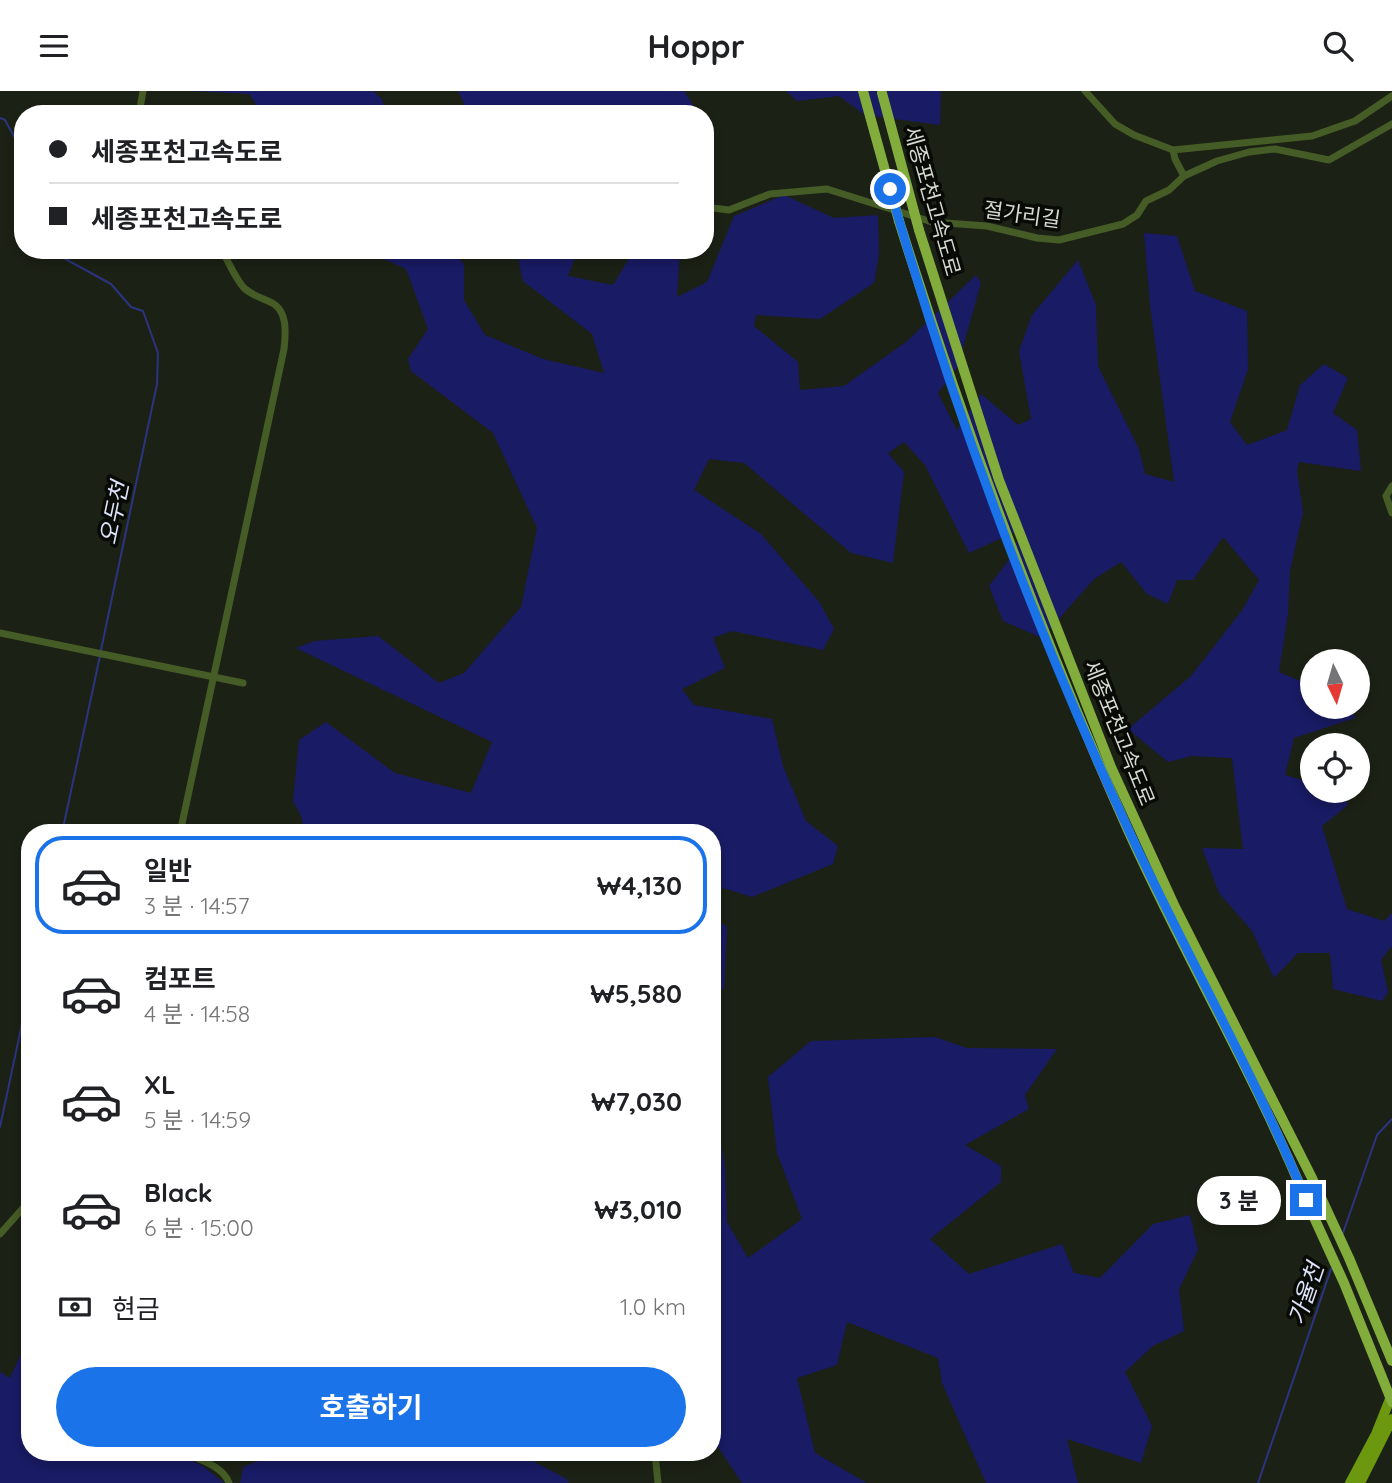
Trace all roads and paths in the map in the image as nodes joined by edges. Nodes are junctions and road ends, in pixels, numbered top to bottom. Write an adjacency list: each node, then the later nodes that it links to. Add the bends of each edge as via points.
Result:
1 (863, 91): 20 (highway, 세종포천고속도로, bridge, via 933,329 1059,670 1182,945 1278,1136)
2 (1085, 91): 6 (street, via 1115,124)
3 (882, 92): 18 (highway, 세종포천고속도로, bridge, via 919,230 999,480 1111,767 1175,907 1312,1178)
4 (1392, 96): 6 (street, via 1355,121 1312,137)
5 (1392, 124): 7 (street, 절가리길, via 1329,160 1263,150 1217,161)
6 (1173, 150): 7 (street)
7 (1184, 176): 8 (street, 절가리길, via 1146,201 1132,219 1059,240 923,220 827,189 770,194 729,210)
8 (714, 208)
9 (226, 259): 13 (street, via 237,280 281,312 286,327)
10 (1392, 486): 11 (street, via 1386,496)
11 (1392, 513)
12 (0, 632): 13 (street)
13 (214, 675): 14 (street); 15 (street)
14 (243, 683)
15 (182, 824)
16 (21, 1210): 17 (street)
17 (0, 1234)
18 (1392, 1361)
19 (1392, 1393): 26 (main road, via 1377,1434)
20 (1392, 1402)
21 (1392, 1419): 27 (main road)
22 (203, 1461): 24 (street, via 216,1467)
23 (656, 1461): 25 (street)
24 (229, 1483)
25 (658, 1483)
26 (1350, 1483)
27 (1360, 1483)

